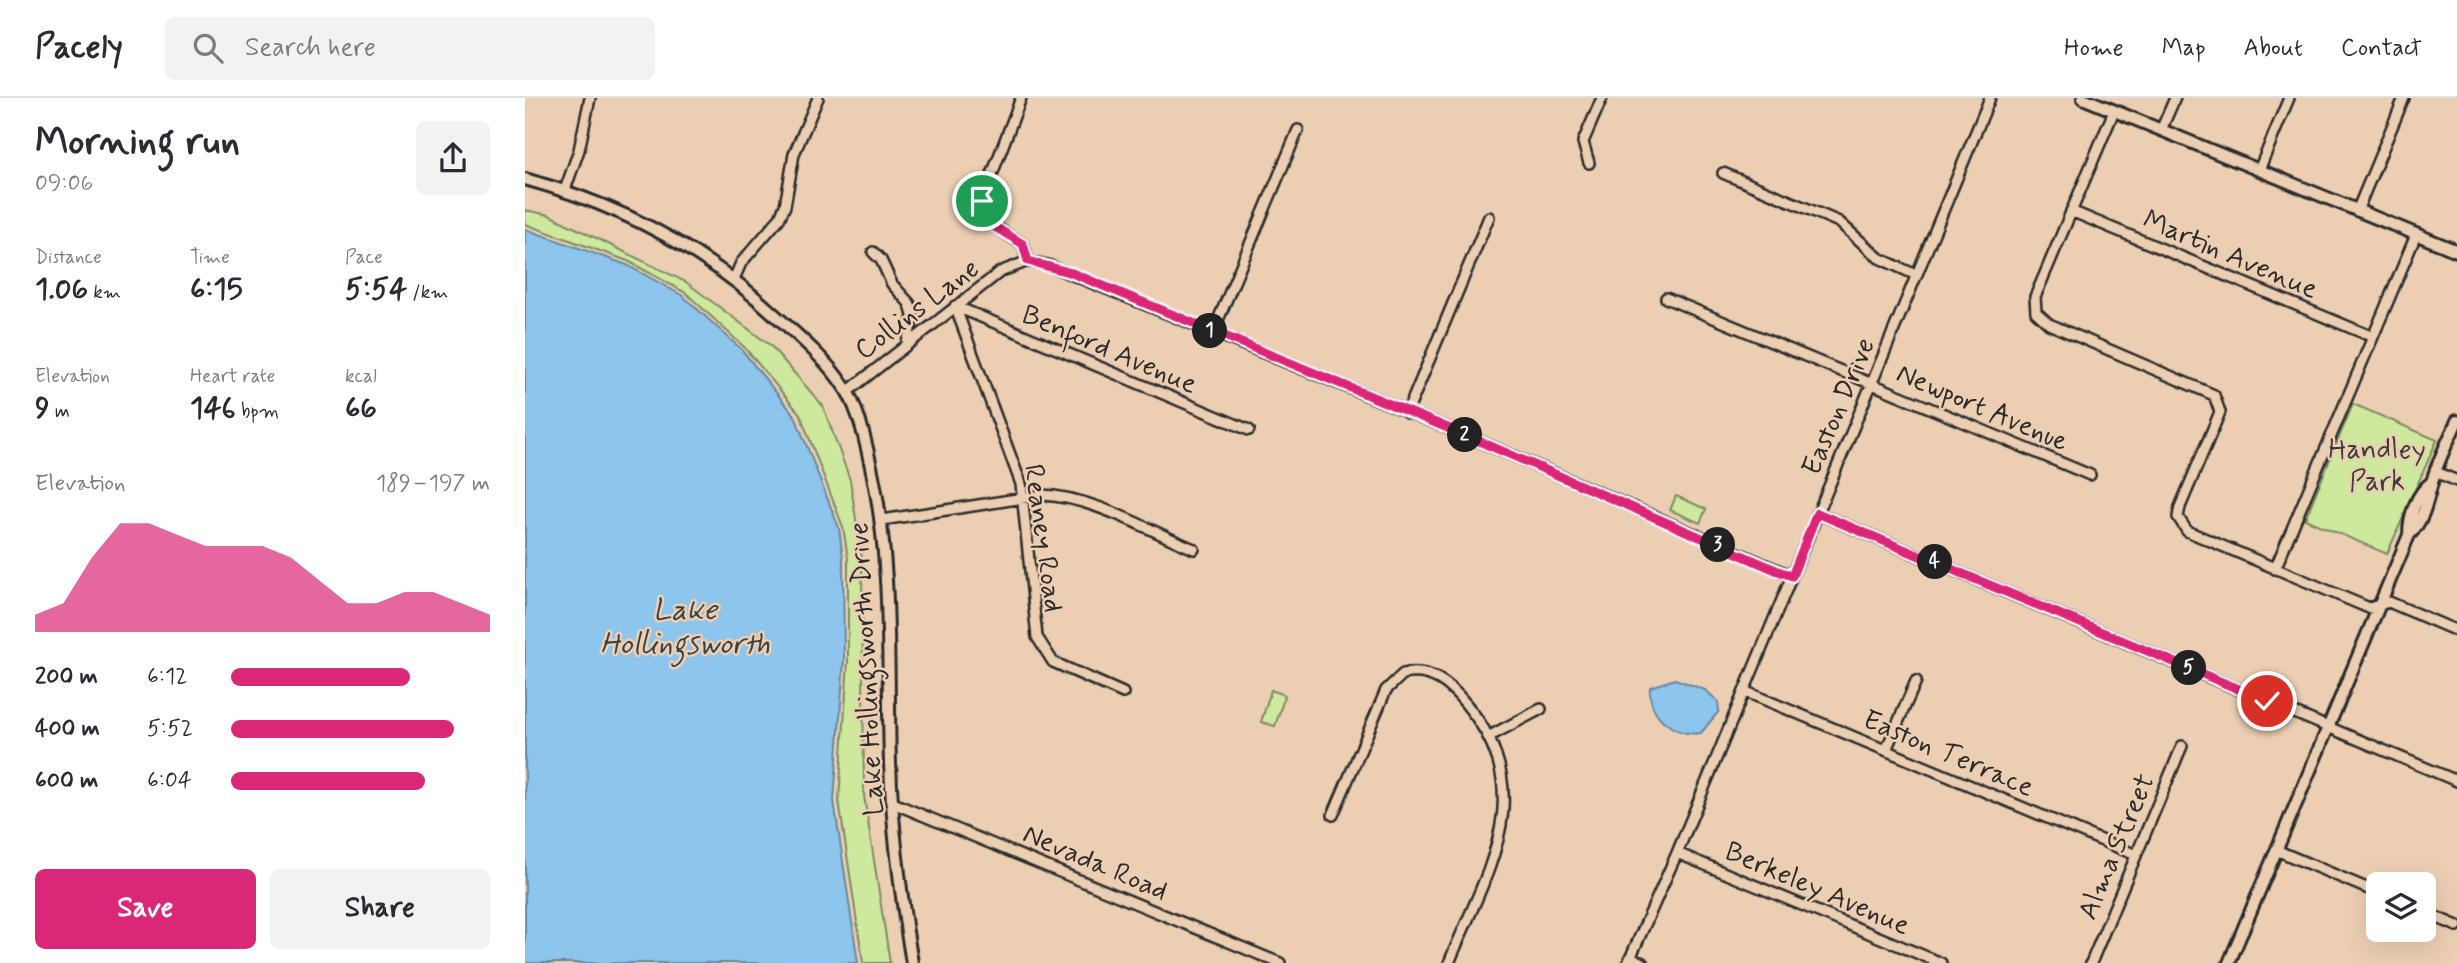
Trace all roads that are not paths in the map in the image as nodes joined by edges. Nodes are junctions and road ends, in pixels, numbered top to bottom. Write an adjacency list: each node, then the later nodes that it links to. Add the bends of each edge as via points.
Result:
1 (590, 98): 17 (street)
2 (818, 98): 26 (street, via 794,154 779,219 741,263)
3 (1021, 98): 24 (street, via 982,201 995,227 1023,244)
4 (1602, 98): 13 (street, via 1583,142)
5 (1990, 98): 25 (street, Easton Drive)
6 (2083, 98): 10 (street)
7 (2175, 98): 12 (street)
8 (2289, 98): 14 (street)
9 (2404, 98): 19 (street)
10 (2114, 111): 12 (street); 18 (street)
11 (1299, 130): 29 (street)
12 (2161, 130): 14 (street)
13 (1589, 163)
14 (2259, 170): 19 (street)
15 (1723, 173): 25 (street, via 1839,222 1879,258)
16 (525, 180): 17 (street, Lake Hollingsworth Drive)
17 (565, 190): 26 (street, Lake Hollingsworth Drive, via 676,239)
18 (2071, 211): 30 (street, Martin Avenue); 44 (street, via 2035,297 2036,312 2049,324 2214,395 2220,412 2178,517 2187,531)
19 (2357, 211): 21 (street)
20 (1489, 217): 34 (street)
21 (2416, 234): 22 (street); 30 (street)
22 (2457, 250)
23 (873, 252): 31 (street, via 910,304 913,316)
24 (1028, 261): 28 (street, Collins Lane, via 1000,272); 29 (street, via 1072,273)
25 (1916, 275): 32 (street, Easton Drive)
26 (734, 279): 33 (street, Lake Hollingsworth Drive, via 815,355)
27 (1666, 298): 32 (street, Newport Avenue)
28 (955, 306): 31 (street, Collins Lane); 36 (street, Benford Avenue); 40 (street, Reaney Road, via 1004,433)
29 (1213, 332): 34 (street)
30 (2372, 337): 44 (street)
31 (907, 343): 33 (street, Collins Lane)
32 (1871, 384): 37 (street, Newport Avenue); 41 (street, Easton Drive)
33 (847, 392): 42 (street, Lake Hollingsworth Drive, via 866,442)
34 (1407, 413): 45 (street)
35 (2457, 422): 38 (street)
36 (1249, 430)
37 (2090, 475)
38 (2434, 477): 39 (street); 46 (street, via 2422,489)
39 (2457, 481)
40 (1022, 499): 42 (street); 43 (street, via 1043,495 1073,498); 50 (street, Reaney Road, via 1034,625 1044,652 1064,668)
41 (1817, 513): 45 (street, Easton Drive); 52 (street)
42 (882, 520): 57 (street, Lake Hollingsworth Drive, via 890,607)
43 (1194, 549)
44 (2274, 569): 46 (street, via 2369,608)
45 (1792, 576): 49 (street, Easton Drive)
46 (2380, 605): 47 (street, via 2389,602); 52 (street)
47 (2457, 631)
48 (1916, 681): 55 (street)
49 (1744, 691): 55 (street, Easton Terrace); 60 (street, Easton Drive)
50 (1123, 693)
51 (1541, 709): 53 (street)
52 (2327, 726): 56 (street); 59 (street)
53 (1488, 737): 58 (street, via 1480,720 1439,678 1427,673 1403,674 1386,690); 68 (street, via 1503,788 1501,835)
54 (2182, 746): 61 (street, Alma Street)
55 (1886, 750): 61 (street, Easton Terrace)
56 (2457, 781)
57 (893, 803): 66 (street, Lake Hollingsworth Drive); 67 (street, Nevada Road)
58 (1333, 816)
59 (2276, 850): 62 (street); 72 (street)
60 (1677, 853): 65 (street, Easton Drive); 70 (street, Berkeley Avenue)
61 (2136, 855): 71 (street, Alma Street)
62 (2366, 888)
63 (2436, 917): 64 (street)
64 (2457, 926)
65 (1629, 960): 69 (street)
66 (912, 963)
67 (1280, 963)
68 (1449, 963)
69 (1643, 963)
70 (1941, 963)
71 (2091, 963)
72 (2230, 963)

